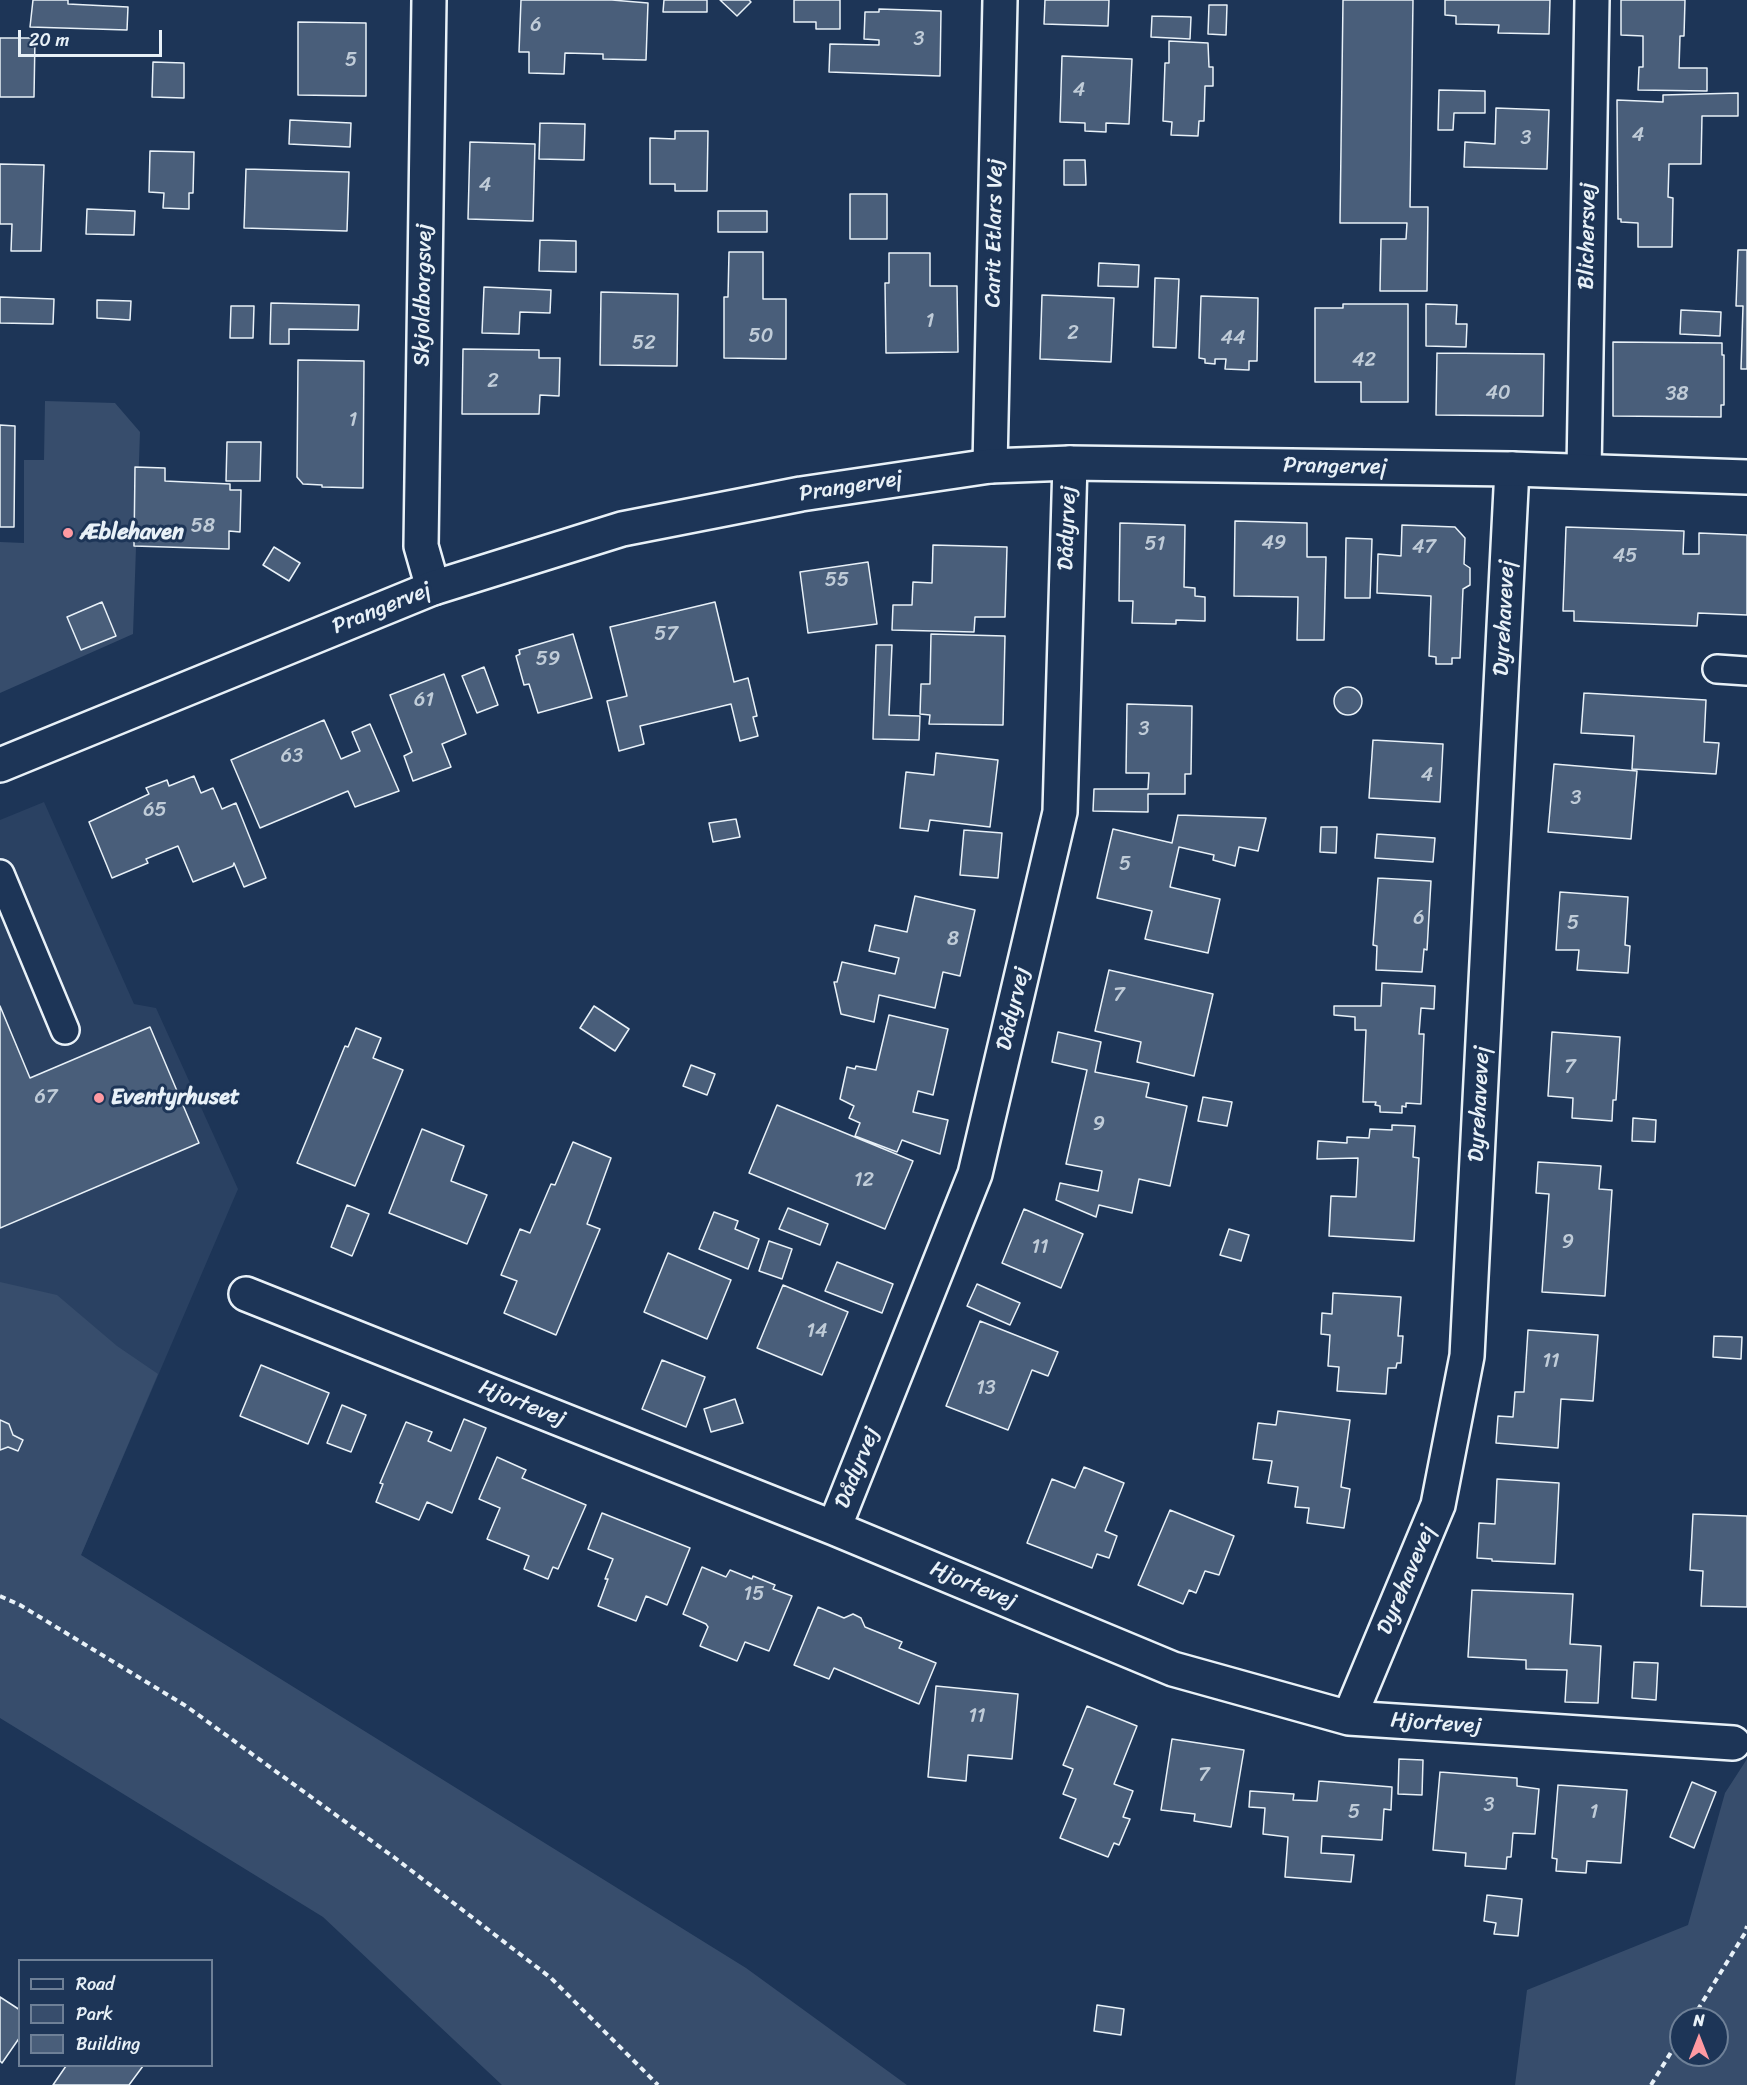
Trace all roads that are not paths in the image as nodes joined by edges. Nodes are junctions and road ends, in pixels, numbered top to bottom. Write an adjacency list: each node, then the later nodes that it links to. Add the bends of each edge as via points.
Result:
1 (429, 0): 9 (street, Skjoldborgsvej, via 421,546)
2 (1000, 0): 5 (street, Carit Etlars Vej)
3 (1592, 0): 7 (street, Blichersvej)
4 (1070, 463): 5 (street, Prangervej); 6 (street, Prangervej); 16 (street, Dådyrvej, via 1060,812 975,1174)
5 (990, 466): 9 (street, Prangervej, via 801,494 622,529)
6 (1512, 469): 7 (street, Prangervej); 17 (street, Dyrehavevej, via 1467,1356 1438,1505)
7 (1584, 471): 8 (street, Prangervej)
8 (1747, 477)
9 (434, 588): 12 (street, Prangervej)
10 (1717, 669): 11 (lane)
11 (1747, 671)
12 (0, 765)
13 (0, 874): 14 (lane)
14 (65, 1030)
15 (246, 1294): 16 (street, Hjortevej)
16 (834, 1528): 17 (street, Hjortevej, via 1173,1669)
17 (1348, 1718): 18 (street, Hjortevej)
18 (1732, 1743)

